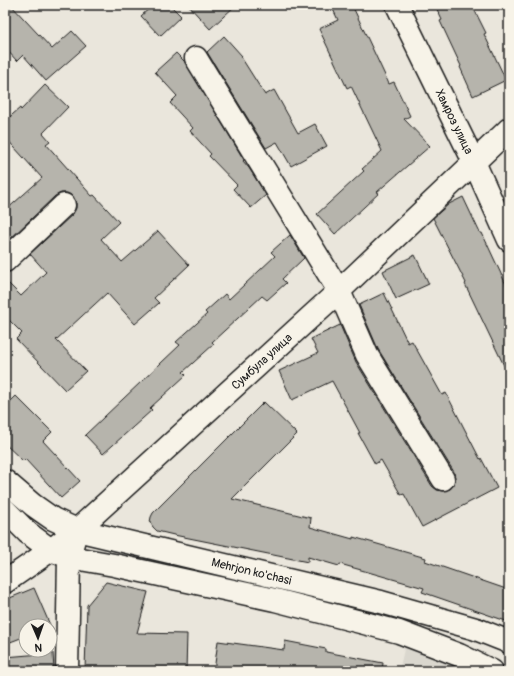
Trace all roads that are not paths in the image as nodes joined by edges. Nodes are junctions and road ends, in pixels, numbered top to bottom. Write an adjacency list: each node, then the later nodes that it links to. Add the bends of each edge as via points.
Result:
1 (397, 5): 4 (street, Хамроз улица)
2 (196, 58): 8 (street)
3 (509, 129): 4 (street, Сумбула улица)
4 (474, 162): 6 (street, Хамроз улица); 8 (street, Сумбула улица)
5 (64, 205): 7 (street)
6 (509, 240)
7 (5, 261)
8 (339, 291): 9 (street, via 366,356); 12 (street, Сумбула улица)
9 (443, 479)
10 (5, 481): 12 (street, Mehrjon ko'chasi, via 53,519)
11 (5, 510): 13 (street, Mehrjon ko'chasi, via 28,532)
12 (77, 530): 13 (street); 15 (street, Mehrjon ko'chasi, via 381,602 476,629)
13 (60, 553): 14 (street); 16 (street); 17 (street, Mehrjon ko'chasi, via 274,600 399,632)
14 (5, 582)
15 (509, 642)
16 (67, 671)
17 (492, 671)

